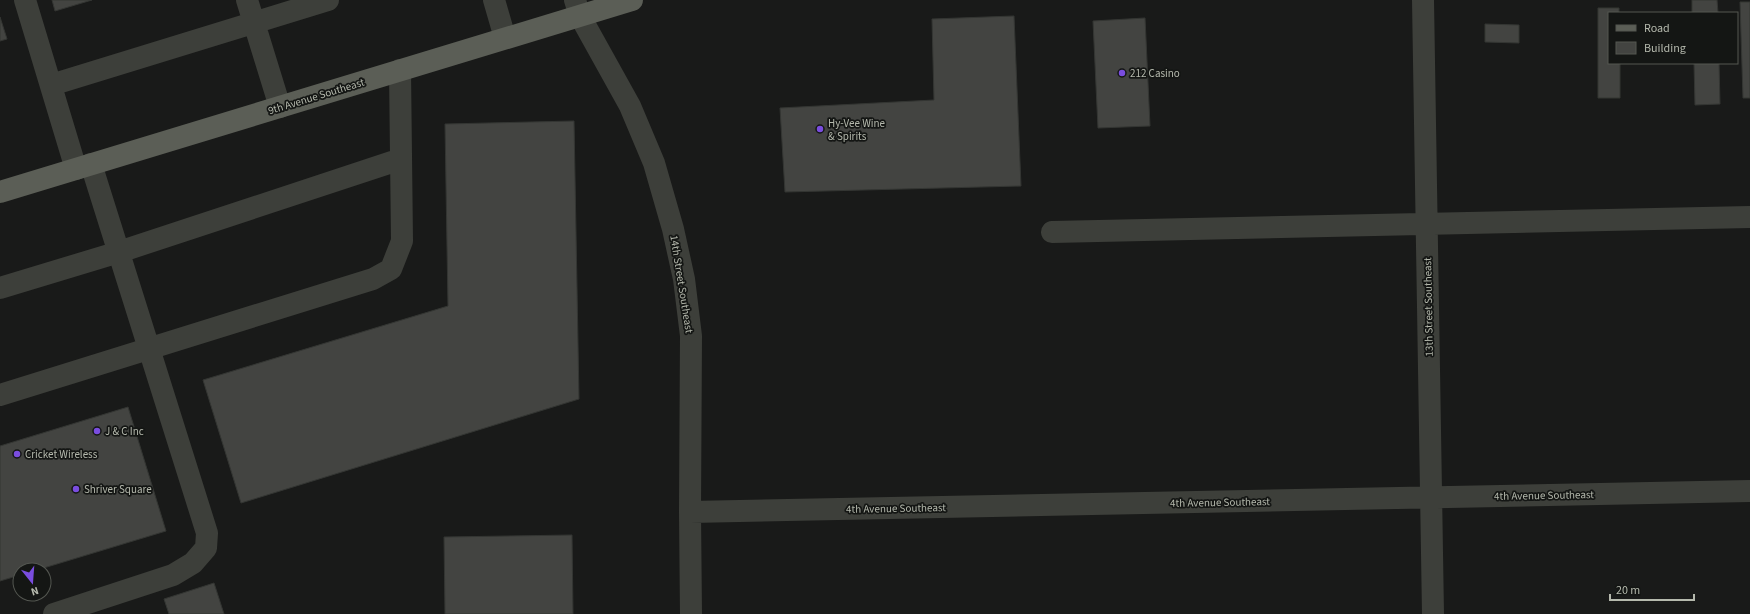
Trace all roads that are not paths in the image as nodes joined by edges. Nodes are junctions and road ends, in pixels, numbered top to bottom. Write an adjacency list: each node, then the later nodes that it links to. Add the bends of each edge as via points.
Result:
1 (26, 0): 11 (street)
2 (247, 0): 8 (street)
3 (328, 0): 8 (street)
4 (494, 0): 9 (street)
5 (632, 0): 7 (main road, 9th Avenue Southeast)
6 (1423, 0): 17 (street, 13th Street Southeast)
7 (577, 8): 9 (main road, 9th Avenue Southeast); 25 (street, 14th Street Southeast, via 630,106 654,163 675,236 684,279 691,336)
8 (254, 23): 11 (street); 12 (street)
9 (505, 38): 10 (main road, 9th Avenue Southeast)
10 (400, 70): 12 (main road, 9th Avenue Southeast); 13 (street)
11 (51, 85): 14 (street)
12 (280, 107): 14 (main road, 9th Avenue Southeast)
13 (401, 159): 19 (street); 21 (street, via 402,241 390,269 373,279)
14 (84, 166): 15 (main road, 9th Avenue Southeast); 19 (street)
15 (0, 192)
16 (1750, 217): 17 (street)
17 (1427, 225): 18 (street); 24 (street, 13th Street Southeast)
18 (1052, 232)
19 (119, 252): 20 (street); 21 (street)
20 (0, 288)
21 (150, 348): 22 (street); 26 (street, via 202,514 207,533 206,548 193,562 173,575)
22 (0, 395)
23 (1750, 491): 24 (street, 4th Avenue Southeast)
24 (1431, 498): 25 (street, 4th Avenue Southeast); 28 (street, 13th Street Southeast)
25 (690, 512): 27 (street, 14th Street Southeast)
26 (54, 614)
27 (692, 614)
28 (1433, 614)

